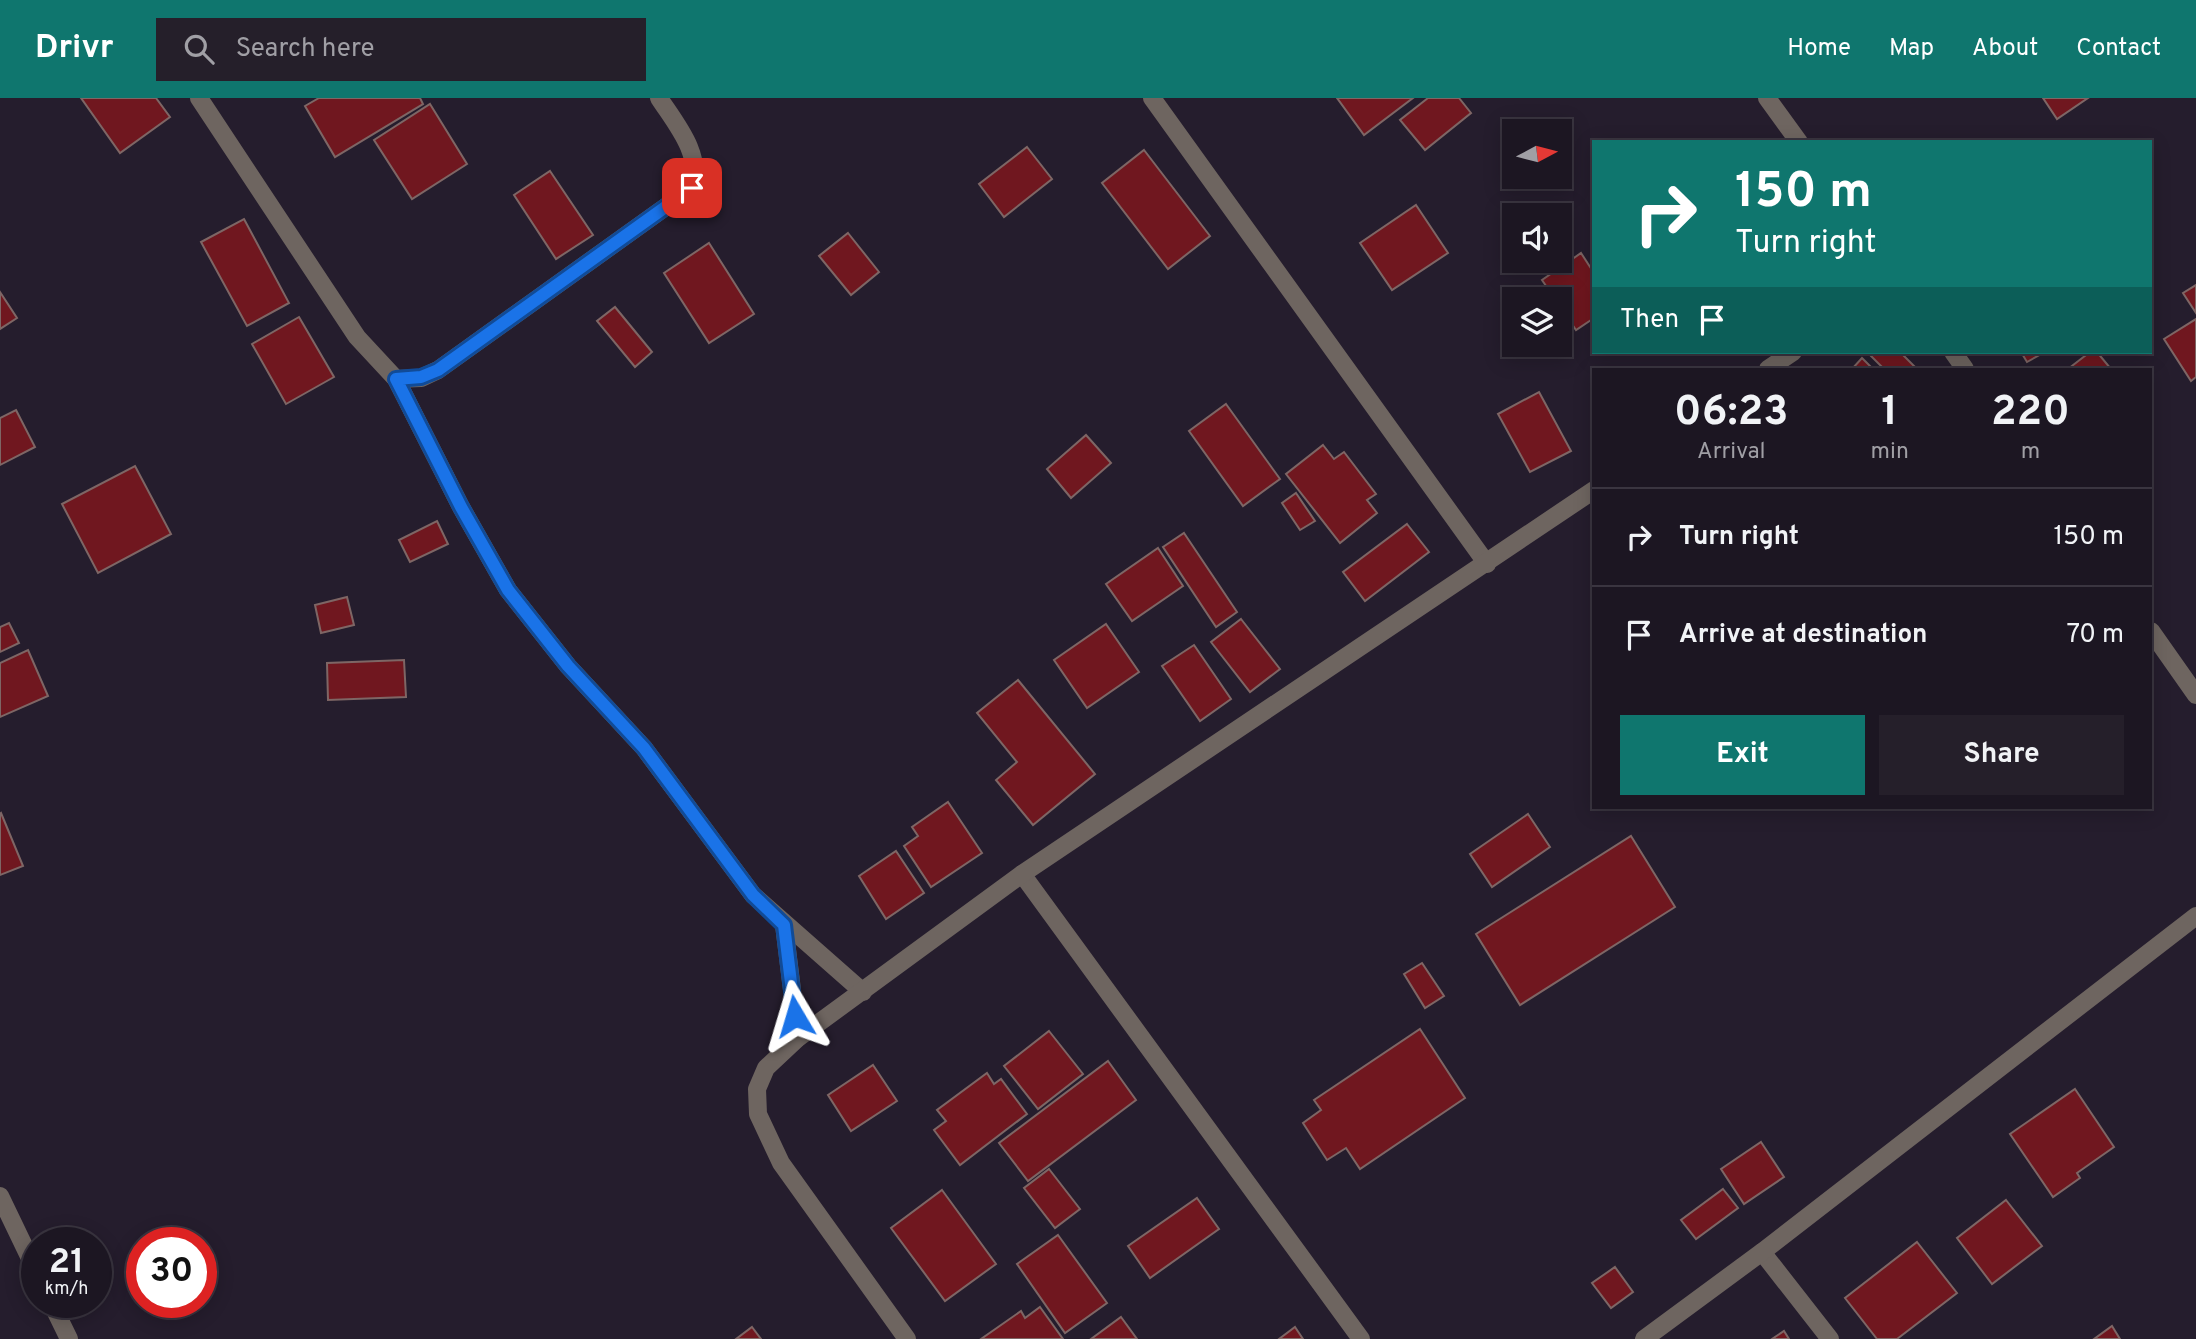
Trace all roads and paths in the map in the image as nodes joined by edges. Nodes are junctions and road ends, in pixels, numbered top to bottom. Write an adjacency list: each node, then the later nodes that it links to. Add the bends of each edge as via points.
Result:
1 (199, 98): 10 (street, via 357,337)
2 (659, 98): 10 (street, via 687,142 694,163 692,188 438,370)
3 (1152, 98): 12 (street)
4 (1767, 98): 5 (street)
5 (1798, 140)
6 (1790, 354): 8 (street)
7 (1954, 354): 9 (street)
8 (1769, 368)
9 (1964, 368)
10 (396, 379): 17 (street, via 508,590 568,666 644,748 753,895)
11 (1592, 491): 12 (street)
12 (1487, 564): 15 (street)
13 (2152, 632): 14 (street)
14 (2196, 695)
15 (1022, 874): 18 (street); 26 (street)
16 (2196, 916): 22 (street)
17 (784, 925): 18 (street); 19 (street)
18 (863, 992): 19 (street)
19 (798, 1038): 25 (street, via 766,1068 757,1089 758,1114 781,1163)
20 (0, 1196): 21 (street)
21 (21, 1240)
22 (1762, 1252): 27 (street); 28 (street)
23 (59, 1318): 24 (street)
24 (69, 1339)
25 (906, 1339)
26 (1360, 1339)
27 (1644, 1339)
28 (1830, 1339)

